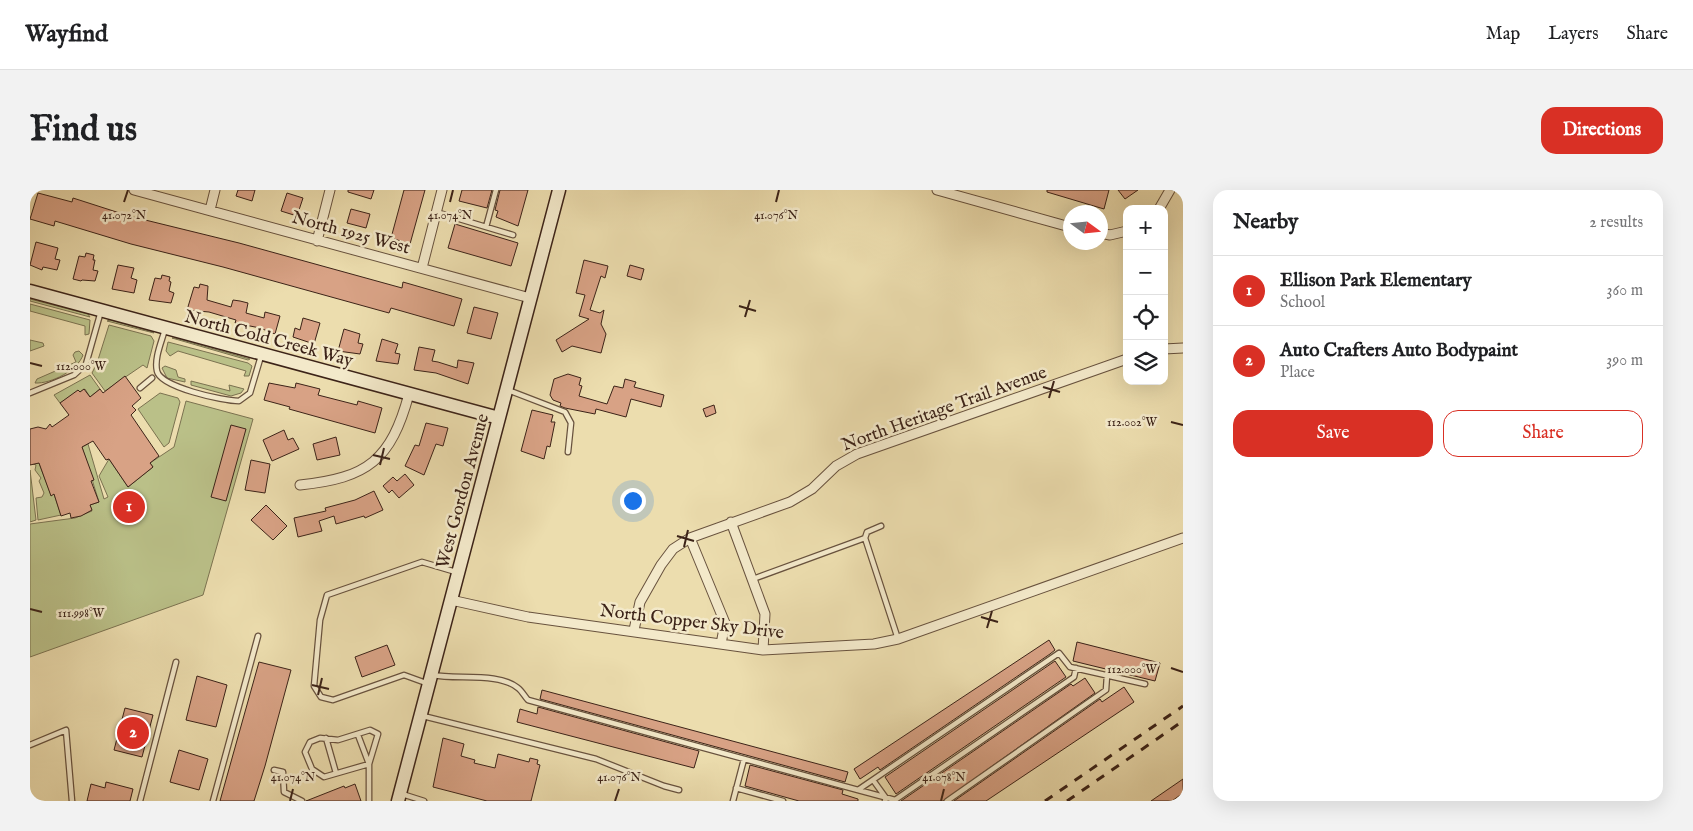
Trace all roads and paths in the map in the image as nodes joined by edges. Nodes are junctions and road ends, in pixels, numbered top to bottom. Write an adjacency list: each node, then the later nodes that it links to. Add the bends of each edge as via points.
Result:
1 (134, 190): 10 (street, North 1925 West)
2 (215, 190): 10 (street)
3 (330, 190): 17 (street)
4 (442, 190): 11 (street)
5 (496, 190): 13 (lane)
6 (559, 190): 20 (main road, West Gordon Avenue)
7 (937, 190): 12 (street)
8 (1170, 190): 9 (street)
9 (1161, 205)
10 (210, 210): 17 (street, North 1925 West)
11 (436, 212): 13 (lane); 18 (street)
12 (1063, 225)
13 (486, 227): 15 (lane)
14 (1123, 232): 16 (street)
15 (513, 235)
16 (1108, 235)
17 (317, 241): 18 (street, North 1925 West)
18 (422, 268): 20 (street, North 1925 West)
19 (30, 291): 21 (main road, North Cold Creek Way)
20 (530, 298): 29 (main road, West Gordon Avenue)
21 (101, 309): 22 (main road, North Cold Creek Way); 30 (lane, via 86,364 74,375)
22 (166, 328): 25 (main road, North Cold Creek Way); 25 (lane, via 156,369 159,377 166,383 231,401 245,398 250,393)
23 (1183, 348): 24 (street)
24 (1168, 349)
25 (262, 353): 31 (main road, North Cold Creek Way)
26 (1123, 360): 35 (street, North Heritage Trail Avenue, via 857,454 790,502)
27 (152, 378): 28 (lane)
28 (140, 388)
29 (506, 390): 32 (main road, West Gordon Avenue); 33 (lane, via 566,412 571,423)
30 (30, 393)
31 (409, 394): 32 (main road, North Cold Creek Way); 34 (street, via 400,426 383,454 358,473 327,482)
32 (499, 418): 40 (main road, West Gordon Avenue)
33 (568, 452)
34 (300, 485)
35 (731, 522): 37 (street, North Heritage Trail Avenue); 41 (street)
36 (881, 526): 38 (lane, via 867,532)
37 (690, 538): 43 (street, North Heritage Trail Avenue, via 673,549 661,565 640,602); 46 (street, via 725,622)
38 (865, 538): 41 (lane); 45 (lane)
39 (1183, 538): 45 (street, North Copper Sky Drive)
40 (458, 572): 42 (main road, West Gordon Avenue); 51 (lane, via 422,562 327,595 322,612 314,686 321,697 334,700 404,675)
41 (753, 579): 47 (street, via 765,614)
42 (451, 600): 43 (street, North Copper Sky Drive, via 528,617); 51 (main road, West Gordon Avenue)
43 (634, 630): 46 (street, North Copper Sky Drive)
44 (258, 636): 69 (lane)
45 (898, 639): 47 (street, North Copper Sky Drive, via 874,644)
46 (721, 644): 47 (street, North Copper Sky Drive)
47 (763, 650)
48 (176, 662): 68 (lane)
49 (1076, 668): 50 (lane); 61 (lane, via 1070,667 1059,653); 66 (lane, via 1074,677 895,800)
50 (1107, 676): 52 (lane); 75 (lane, via 1106,690)
51 (431, 680): 53 (main road, West Gordon Avenue); 57 (lane, via 493,679 517,687 528,700)
52 (1145, 684)
53 (422, 716): 63 (lane, via 596,759); 65 (main road, West Gordon Avenue)
54 (358, 735): 55 (lane, via 338,740); 58 (lane); 58 (lane, via 370,730 378,734)
55 (326, 738): 60 (lane); 60 (lane, via 310,742 305,752 312,769 324,777)
56 (30, 745): 67 (lane, via 66,730)
57 (744, 759): 62 (lane); 64 (lane)
58 (369, 764): 60 (lane); 71 (lane)
59 (274, 770): 70 (lane, via 282,772 284,792)
60 (336, 773)
61 (873, 780): 64 (lane); 66 (lane)
62 (736, 788): 73 (lane); 74 (lane)
63 (679, 790)
64 (858, 790): 66 (lane)
65 (399, 797): 72 (lane)
66 (886, 799)
67 (72, 801)
68 (140, 801)
69 (213, 801)
70 (302, 801)
71 (369, 801)
72 (424, 801)
73 (733, 801)
74 (783, 801)
75 (947, 801)

